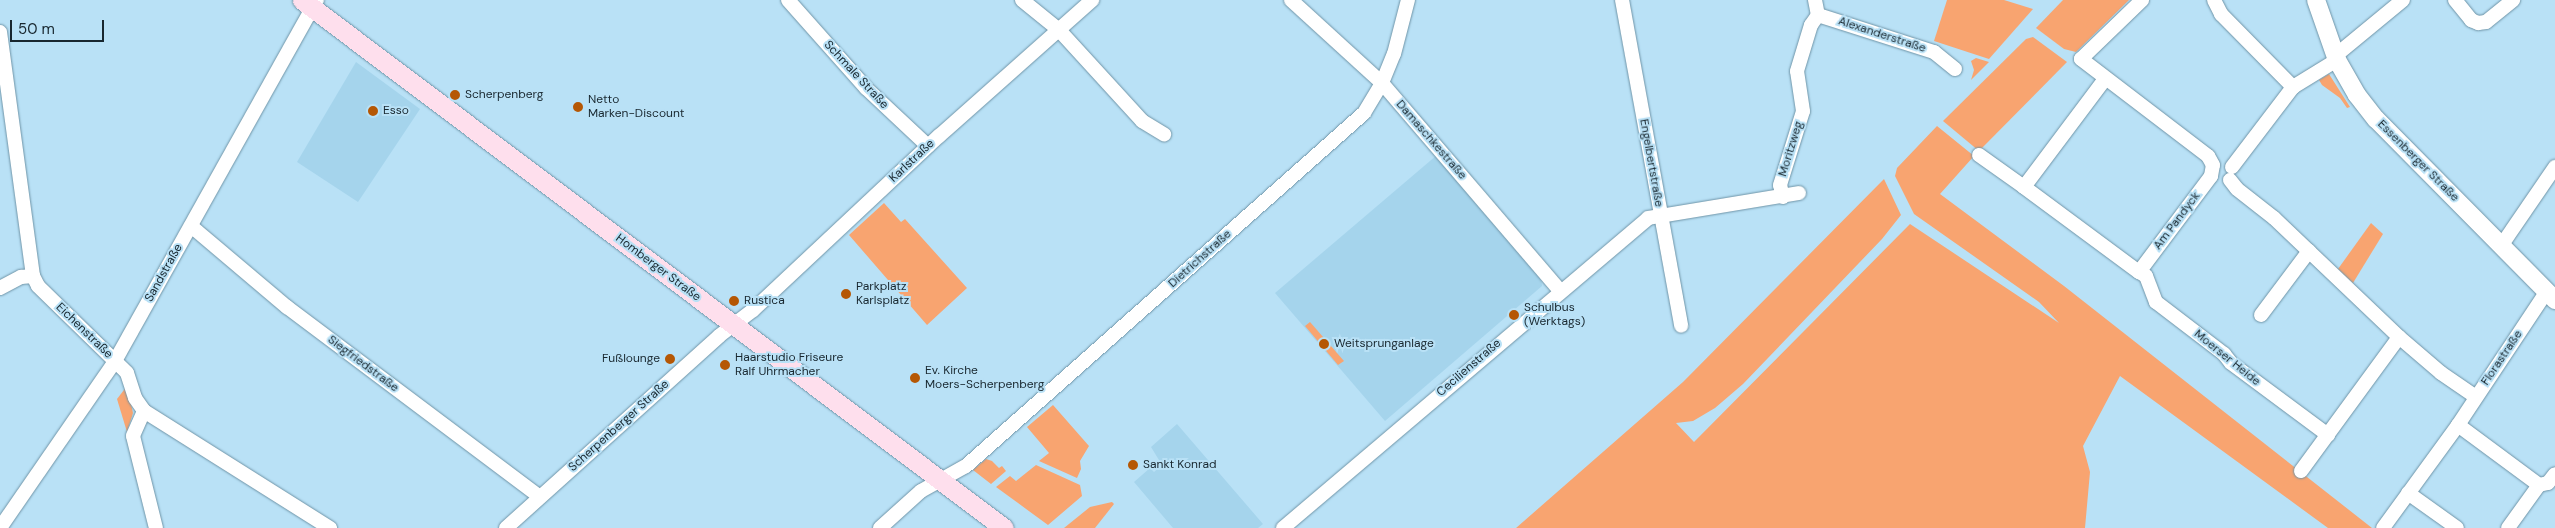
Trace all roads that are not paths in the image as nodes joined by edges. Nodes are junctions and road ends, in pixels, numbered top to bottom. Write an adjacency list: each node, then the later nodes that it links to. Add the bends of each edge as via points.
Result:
1 (788, 0): 24 (street, Schmale Straße, via 866,88)
2 (1022, 0): 16 (street)
3 (1092, 0): 16 (street, Karlstraße)
4 (1291, 0): 21 (street, Damaschkestraße)
5 (1408, 0): 21 (street, Dietrichstraße, via 1394,54)
6 (1622, 0): 32 (street, Engelbertstraße)
7 (1815, 0): 15 (street)
8 (2142, 0): 20 (street, via 2081,59)
9 (2316, 0): 18 (street, Essenberger Straße)
10 (2403, 0): 18 (street)
11 (2455, 0): 12 (street, via 2478,24 2486,22)
12 (2513, 0)
13 (2215, 2): 22 (street, via 2221,14)
14 (310, 3): 33 (street, Sandstraße); 42 (main road, Homberger Straße)
15 (1818, 15): 19 (street, Alexanderstraße, via 1934,52); 31 (street, Moritzweg, via 1811,25 1797,71 1803,111 1780,185)
16 (1059, 30): 23 (street, via 1142,121); 24 (street, Karlstraße)
17 (0, 32): 37 (street, Eichenstraße)
18 (2336, 58): 22 (street); 34 (street, Essenberger Straße, via 2357,95 2376,119)
19 (1955, 69)
20 (2105, 79): 27 (street, via 2208,156); 29 (street)
21 (1382, 83): 39 (street, Damaschkestraße); 52 (street, Dietrichstraße, via 1364,113 966,466)
22 (2293, 87): 28 (street)
23 (1164, 134)
24 (928, 146): 42 (street, Karlstraße)
25 (1979, 155): 29 (street)
26 (2555, 167): 34 (street)
27 (2212, 170): 28 (street, via 2225,182); 36 (street, Am Pandyck)
28 (2231, 174): 35 (street, via 2237,189)
29 (2024, 187): 36 (street)
30 (1799, 193): 31 (street, Cecilienstraße)
31 (1783, 197): 32 (street, Cecilienstraße)
32 (1660, 216): 39 (street, Cecilienstraße, via 1648,218); 43 (street, Engelbertstraße)
33 (191, 226): 45 (street, Sandstraße); 55 (street, Siegfriedstraße, via 287,307)
34 (2501, 246): 40 (street, Essenberger Straße)
35 (2309, 250): 41 (street); 44 (street)
36 (2139, 272): 49 (street, Moerser Heide, via 2146,276 2156,302)
37 (33, 276): 38 (street, via 22,277); 45 (street, Eichenstraße, via 38,286)
38 (0, 288)
39 (1560, 291): 62 (street, Cecilienstraße)
40 (2551, 295): 46 (street, Florastraße)
41 (2261, 316)
42 (734, 325): 52 (main road, Homberger Straße); 55 (street, Scherpenberger Straße)
43 (1681, 326)
44 (2400, 337): 46 (street, via 2441,373); 49 (street)
45 (115, 361): 47 (street, Eichenstraße, via 127,373 135,398); 56 (street, Sandstraße)
46 (2476, 397): 48 (street, Florastraße)
47 (144, 411): 57 (street, via 133,436); 58 (street, Eichenstraße)
48 (2458, 425): 53 (street); 54 (street, Florastraße)
49 (2328, 435): 50 (street)
50 (2301, 471)
51 (2555, 474): 53 (street, via 2548,483)
52 (941, 480): 60 (street, Dietrichstraße, via 920,491); 61 (main road, Homberger Straße)
53 (2539, 485): 65 (street)
54 (2408, 493): 63 (street, Florastraße); 64 (street)
55 (540, 497): 59 (street, Scherpenberger Straße)
56 (0, 528)
57 (156, 528)
58 (330, 528)
59 (506, 528)
60 (880, 528)
61 (1004, 528)
62 (1283, 528)
63 (2382, 528)
64 (2458, 528)
65 (2508, 528)

